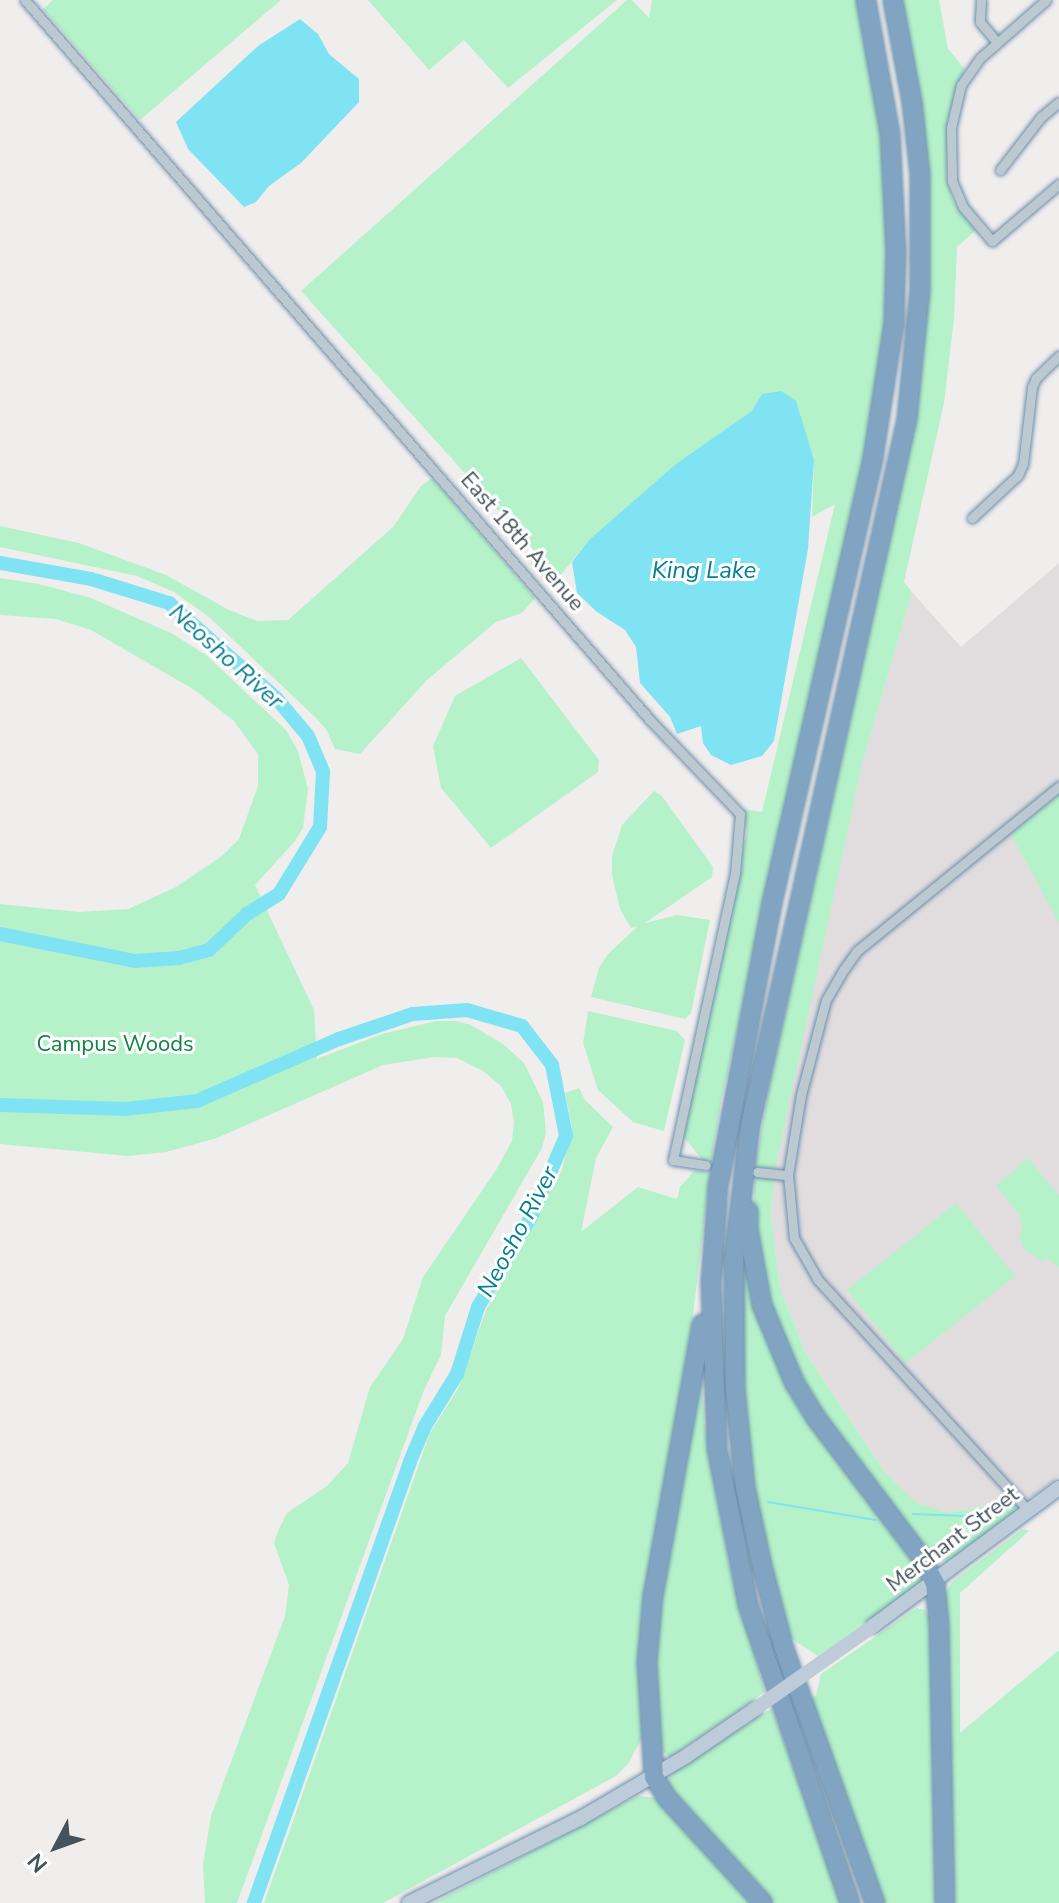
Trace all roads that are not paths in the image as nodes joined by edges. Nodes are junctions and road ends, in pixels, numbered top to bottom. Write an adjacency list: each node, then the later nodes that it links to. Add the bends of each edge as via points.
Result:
1 (25, 0): 14 (street, East 18th Avenue, via 650,720 740,814 735,873 673,1160)
2 (866, 0): 17 (highway, via 890,134 894,322 873,458 772,903 718,1186)
3 (893, 0): 13 (highway, via 920,174 920,291 907,419)
4 (981, 0): 6 (street, via 980,22)
5 (1046, 0): 6 (street)
6 (997, 42): 9 (street, via 961,85 951,128 956,193 992,241)
7 (1059, 102): 8 (street)
8 (1000, 170)
9 (1059, 184)
10 (1059, 356): 11 (street, via 1032,387 1018,475)
11 (972, 518)
12 (1059, 786): 16 (street, via 857,951 826,1000 801,1095)
13 (748, 1144): 20 (highway, via 748,1229 773,1335 816,1418 922,1558); 25 (highway, via 733,1315 745,1487 784,1649)
14 (706, 1165)
15 (757, 1172): 16 (street)
16 (788, 1175): 19 (street, via 794,1238 818,1280)
17 (711, 1282): 21 (highway, via 653,1595 647,1662); 24 (highway, via 717,1448 748,1605)
18 (1059, 1488): 19 (main road, Merchant Street)
19 (1029, 1511): 20 (main road, Merchant Street)
20 (935, 1583): 21 (main road, Merchant Street, bridge); 26 (highway)
21 (654, 1777): 22 (main road, Merchant Street); 23 (highway)
22 (409, 1903)
23 (763, 1903)
24 (850, 1903)
25 (875, 1903)
26 (945, 1903)

